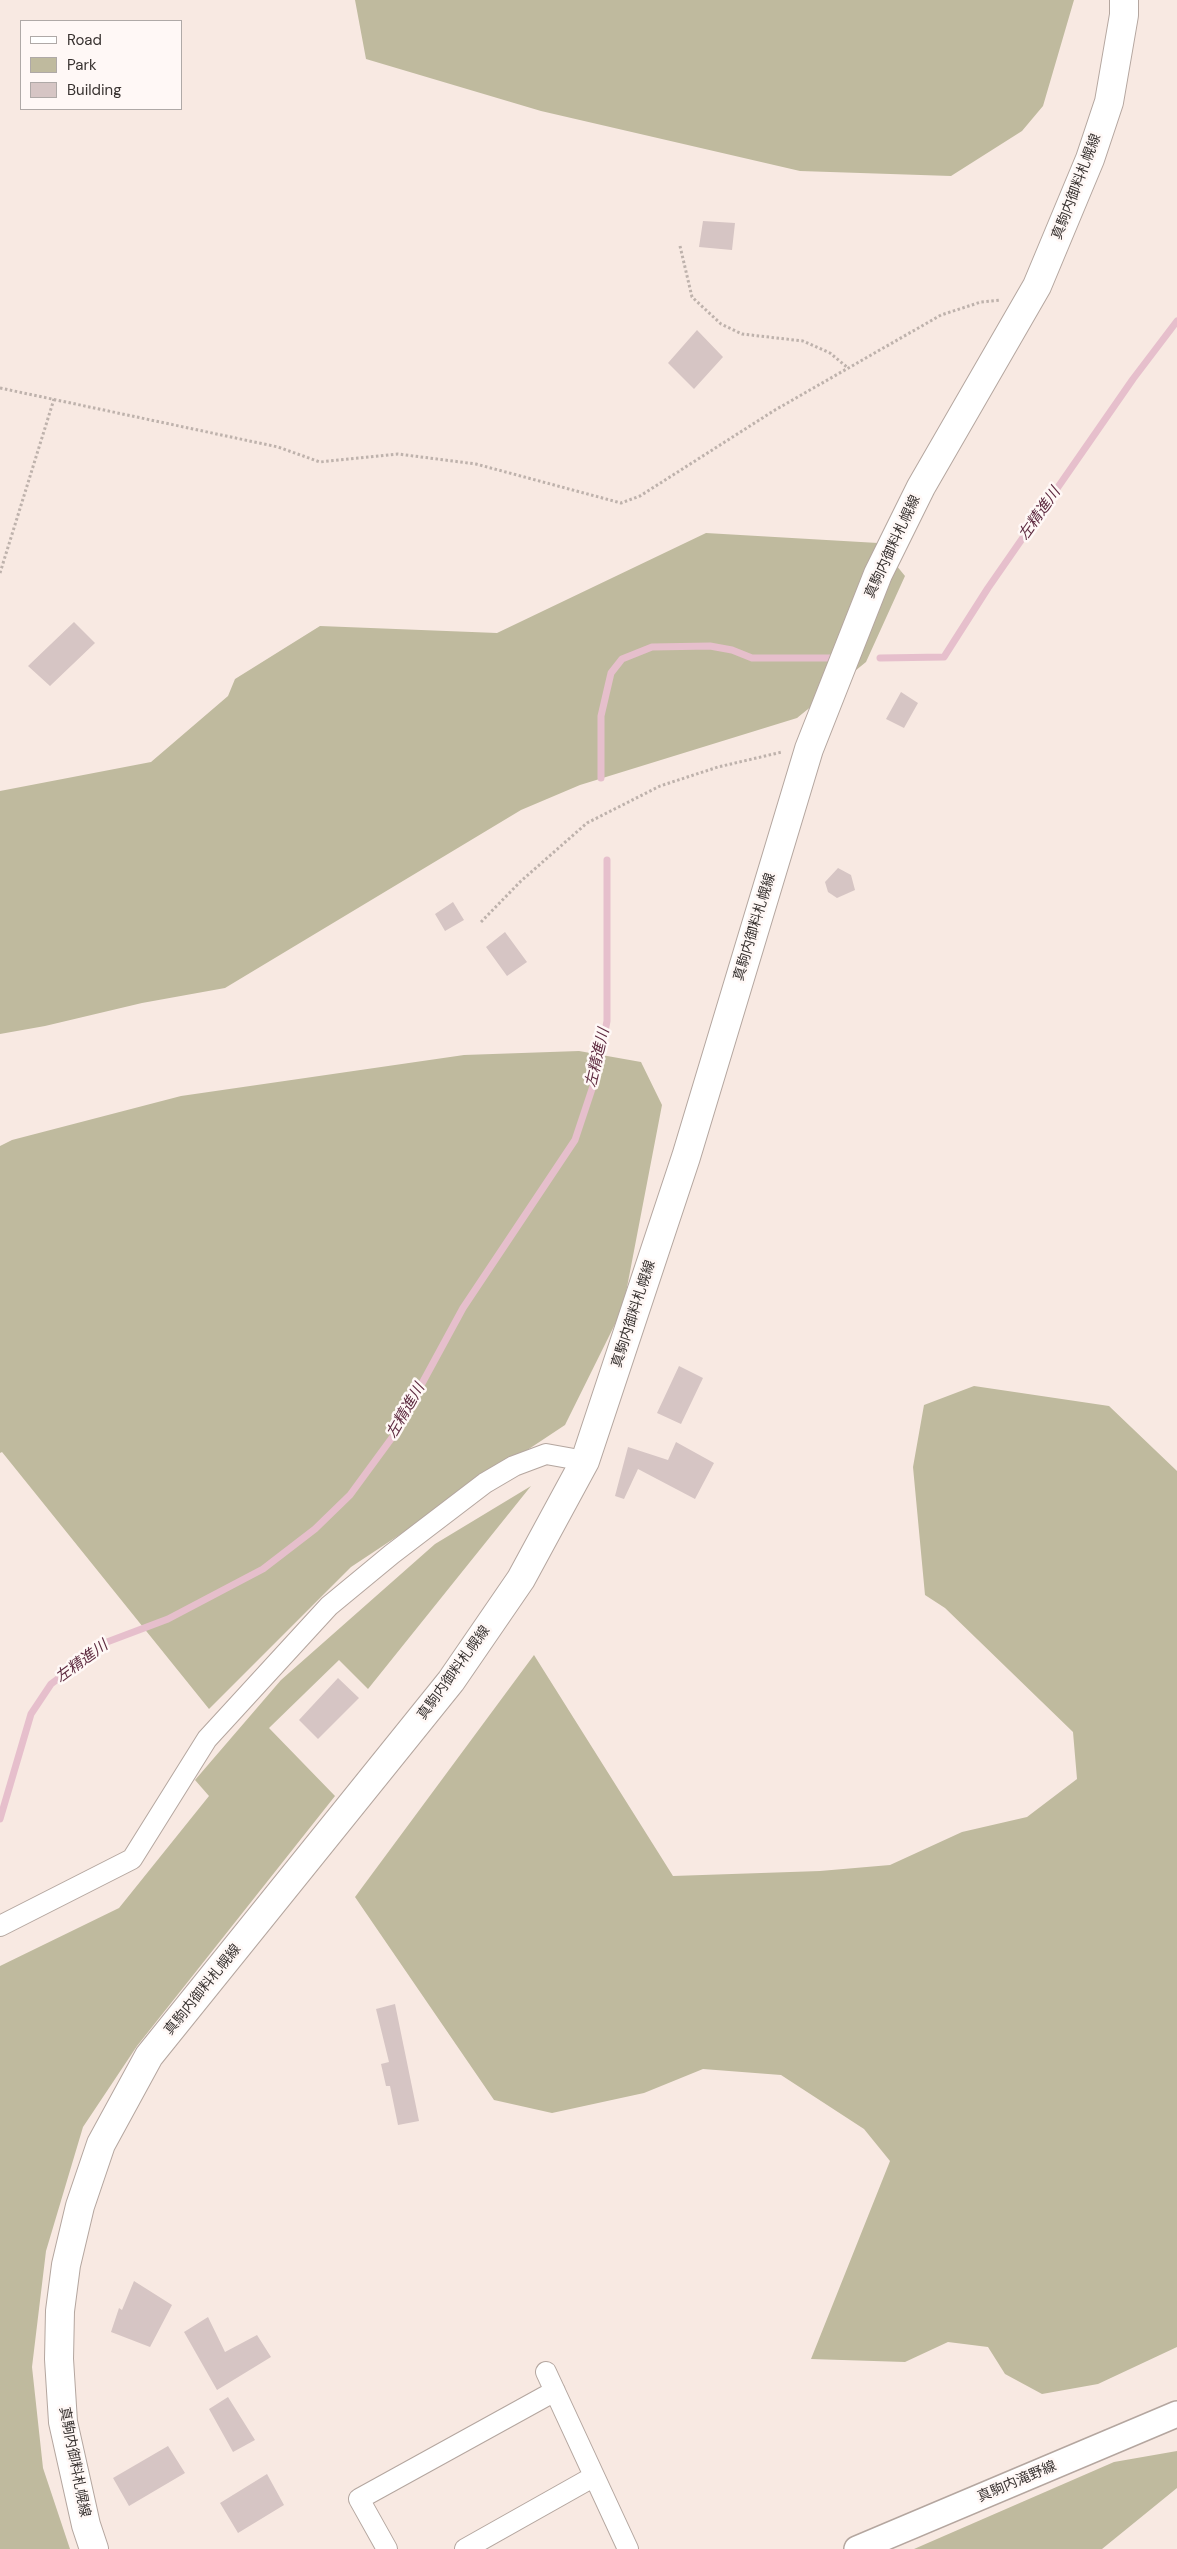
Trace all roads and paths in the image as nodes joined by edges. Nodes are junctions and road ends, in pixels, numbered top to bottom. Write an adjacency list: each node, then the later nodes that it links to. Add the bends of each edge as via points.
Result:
1 (1124, 0): 3 (main road, 真駒内御料札幌線, via 1109,102 1090,159)
2 (680, 246): 4 (path, via 692,297 721,324 742,334 803,340 830,353)
3 (1032, 297): 4 (path, via 981,302 941,315); 8 (main road, 真駒内御料札幌線, via 921,487 878,574)
4 (848, 368): 6 (path, via 640,496 621,502 476,464 398,454 320,462 278,447)
5 (0, 388): 6 (path)
6 (54, 399): 7 (path)
7 (0, 573)
8 (809, 749): 9 (path, via 718,767 660,786 587,823 521,881); 10 (main road, 真駒内御料札幌線, via 686,1157)
9 (481, 922)
10 (586, 1462): 11 (street, via 546,1454 514,1466 392,1554 329,1606 207,1739 132,1859); 16 (main road, 真駒内御料札幌線, via 521,1579 451,1681 149,2056 101,2144 80,2206 66,2265 60,2311 59,2359 63,2422)
11 (0, 1926)
12 (546, 2372): 13 (street)
13 (555, 2391): 15 (street); 17 (street, via 359,2499)
14 (1177, 2414): 20 (street, 真駒内滝野線)
15 (593, 2477): 18 (street); 19 (street)
16 (94, 2549)
17 (387, 2549)
18 (465, 2549)
19 (628, 2549)
20 (857, 2549)

